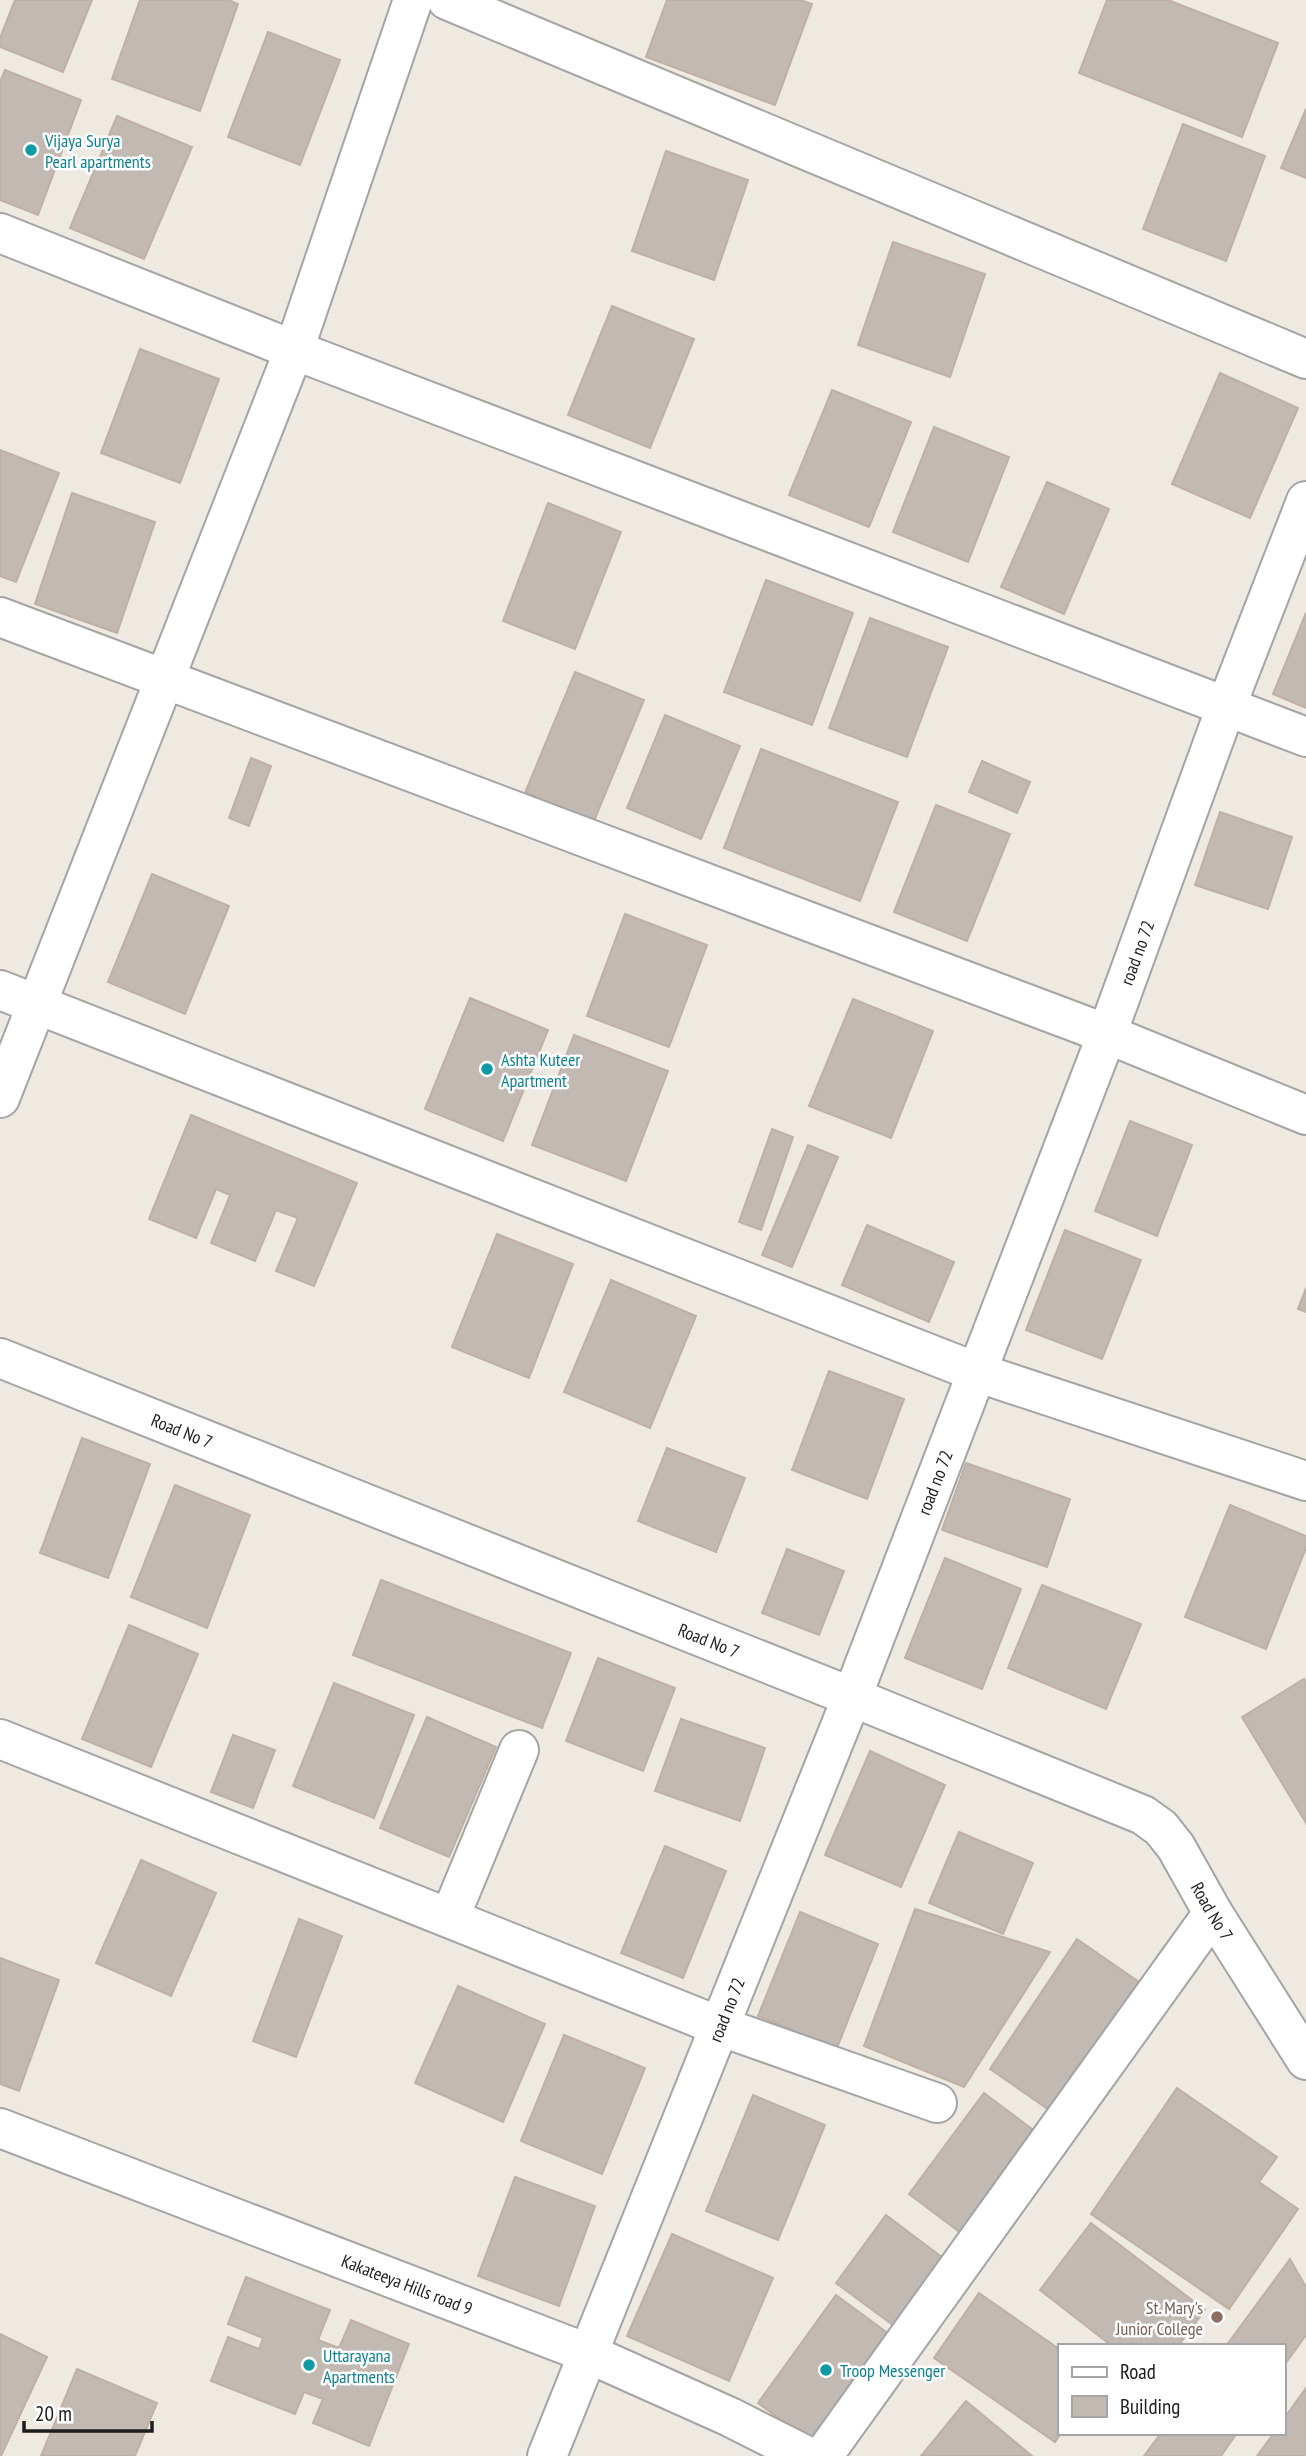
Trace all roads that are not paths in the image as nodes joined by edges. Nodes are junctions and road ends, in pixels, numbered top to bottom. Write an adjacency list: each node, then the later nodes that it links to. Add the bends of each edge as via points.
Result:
1 (413, 0): 4 (street)
2 (447, 0): 5 (street)
3 (0, 233): 4 (street)
4 (294, 350): 8 (street); 9 (street)
5 (1306, 359)
6 (1306, 500): 9 (street, road no 72)
7 (0, 617): 8 (street)
8 (165, 678): 12 (street); 13 (street)
9 (1227, 707): 10 (street); 13 (street, road no 72)
10 (1306, 737)
11 (0, 990): 12 (street)
12 (37, 1004): 14 (street); 17 (street)
13 (1107, 1034): 15 (street); 17 (street, road no 72)
14 (0, 1098)
15 (1306, 1115)
16 (0, 1358): 19 (street, Road No 7)
17 (976, 1372): 18 (street); 19 (street, road no 72)
18 (1306, 1481)
19 (852, 1697): 22 (street, Road No 7, via 1143,1815 1176,1847); 24 (street, road no 72)
20 (0, 1739): 23 (street)
21 (519, 1750): 23 (street)
22 (1213, 1913): 25 (street, Road No 7); 31 (street)
23 (450, 1917): 24 (street)
24 (719, 2026): 26 (street); 28 (street, road no 72)
25 (1306, 2060)
26 (937, 2103)
27 (0, 2128): 28 (street, Kakateeya Hills road 9)
28 (587, 2353): 29 (street, road no 72); 30 (street, Kakateeya Hills road 9)
29 (547, 2456)
30 (807, 2456)
31 (823, 2456)

